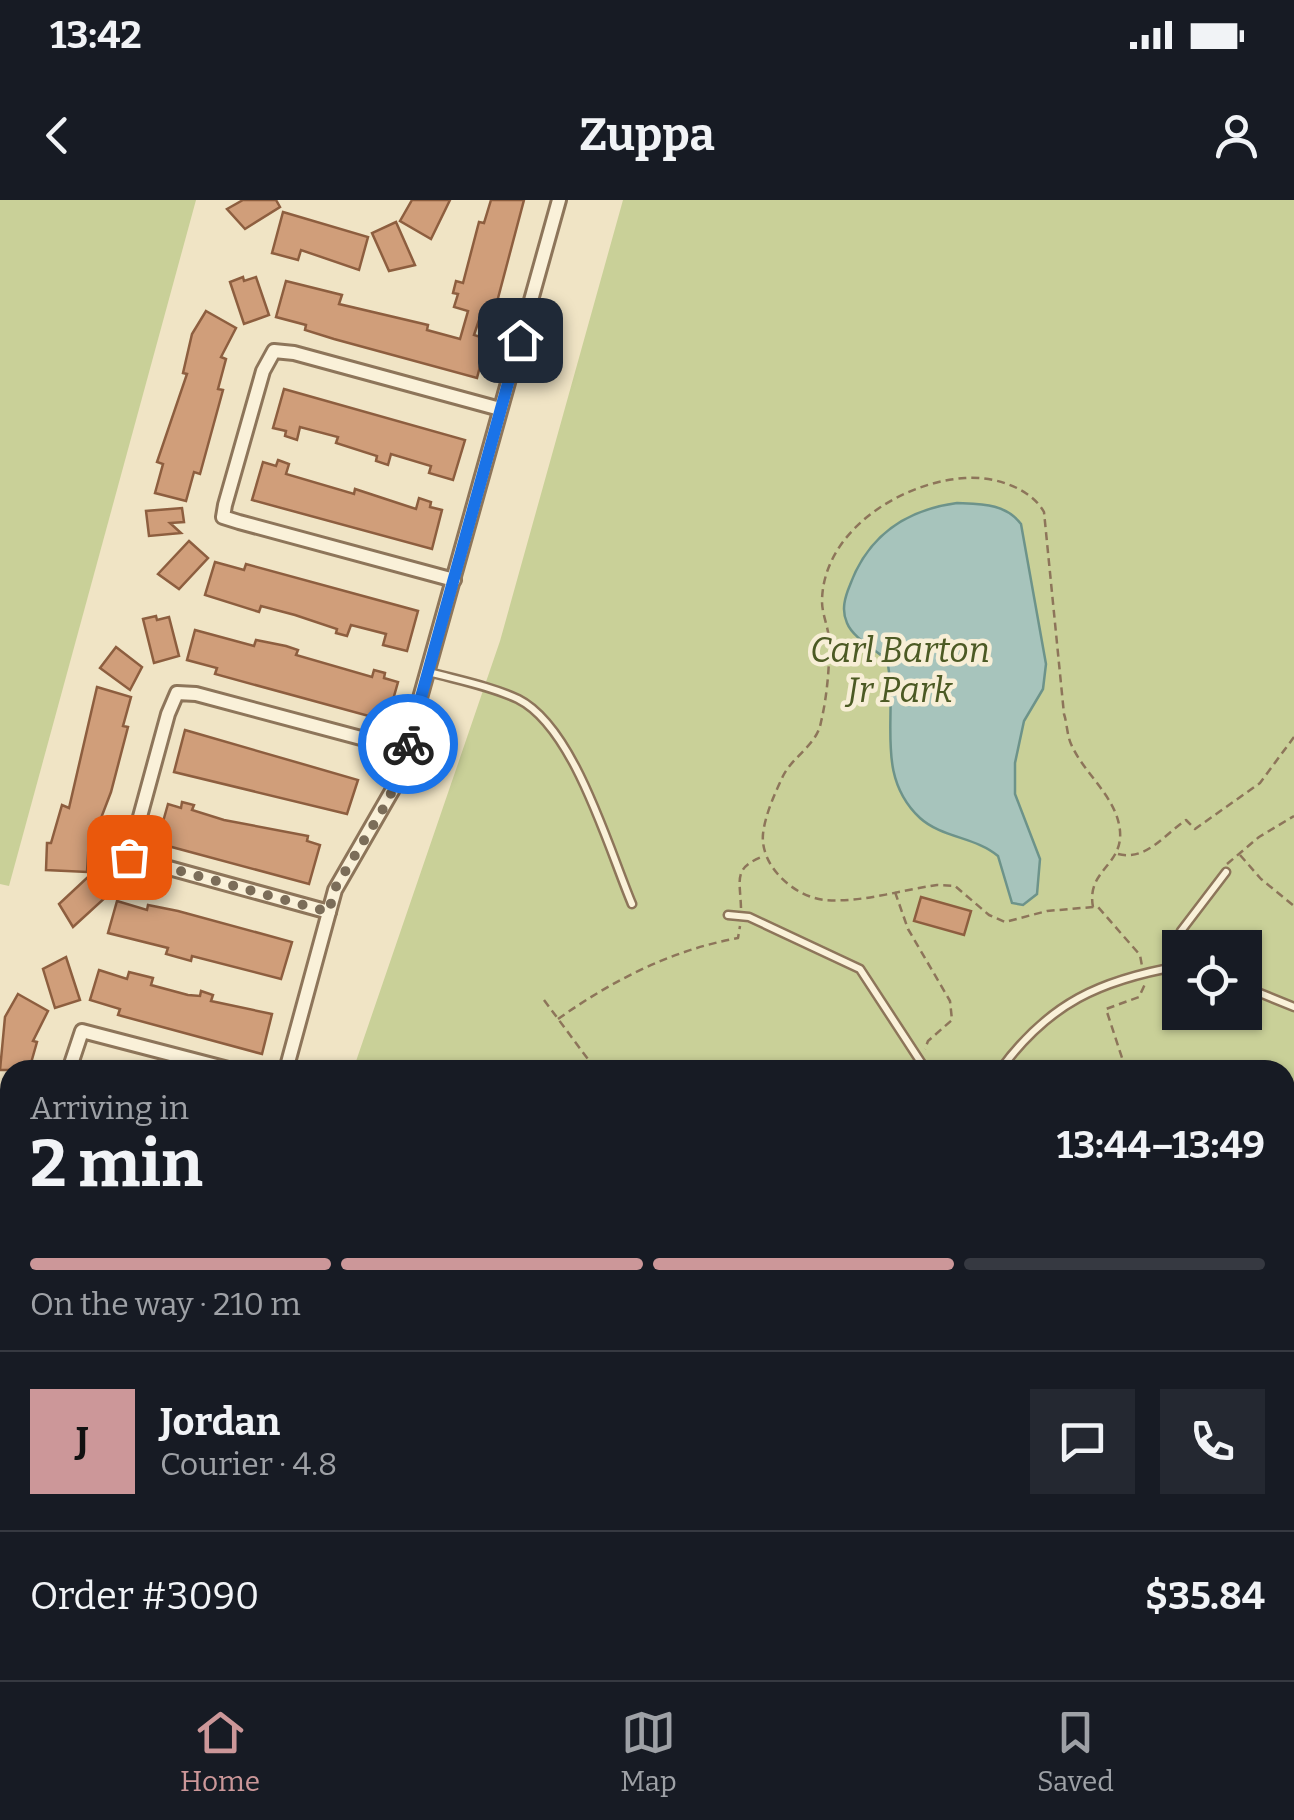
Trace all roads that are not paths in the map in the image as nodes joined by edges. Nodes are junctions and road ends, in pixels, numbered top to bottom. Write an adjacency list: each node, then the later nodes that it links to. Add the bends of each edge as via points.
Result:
1 (559, 200): 2 (street)
2 (500, 409): 3 (street); 3 (street, via 274,351 223,517)
3 (454, 580): 4 (street)
4 (429, 672): 5 (street); 7 (lane, via 519,700 542,715 574,764)
5 (406, 750): 8 (street, via 389,799 334,890); 8 (street, via 196,694 178,693 168,714 129,857)
6 (1224, 870): 10 (lane)
7 (632, 904)
8 (329, 912): 16 (street)
9 (728, 915): 17 (lane, via 815,945 860,969)
10 (1182, 930)
11 (1162, 969): 18 (lane, via 1074,998)
12 (1262, 994): 13 (lane)
13 (1294, 1007)
14 (73, 1060): 15 (street, via 82,1031)
15 (194, 1060)
16 (289, 1060)
17 (919, 1060)
18 (1009, 1060)

